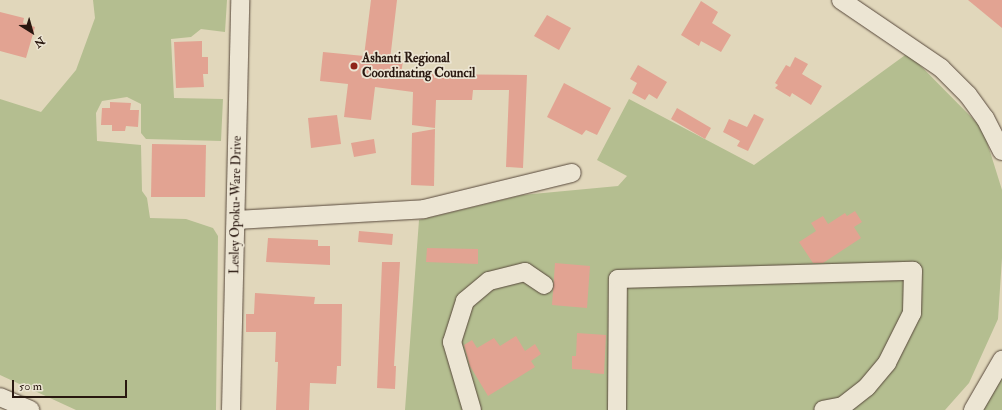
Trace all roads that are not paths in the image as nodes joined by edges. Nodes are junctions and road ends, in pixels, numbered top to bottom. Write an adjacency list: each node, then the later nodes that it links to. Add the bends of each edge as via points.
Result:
1 (240, 0): 5 (street, Lesley Opoku-Ware Drive)
2 (841, 0): 3 (street, via 941,68 968,95 985,118)
3 (1002, 151)
4 (572, 173): 5 (street, via 424,209)
5 (236, 220): 10 (street, Lesley Opoku-Ware Drive)
6 (544, 285): 11 (street, via 525,272 489,281 465,300 452,342)
7 (1002, 360): 14 (street)
8 (0, 397): 9 (street)
9 (30, 410)
10 (231, 410)
11 (472, 410)
12 (617, 410): 13 (street, via 618,279 913,271 912,313 887,363 868,387 843,406)
13 (823, 410)
14 (973, 410)

